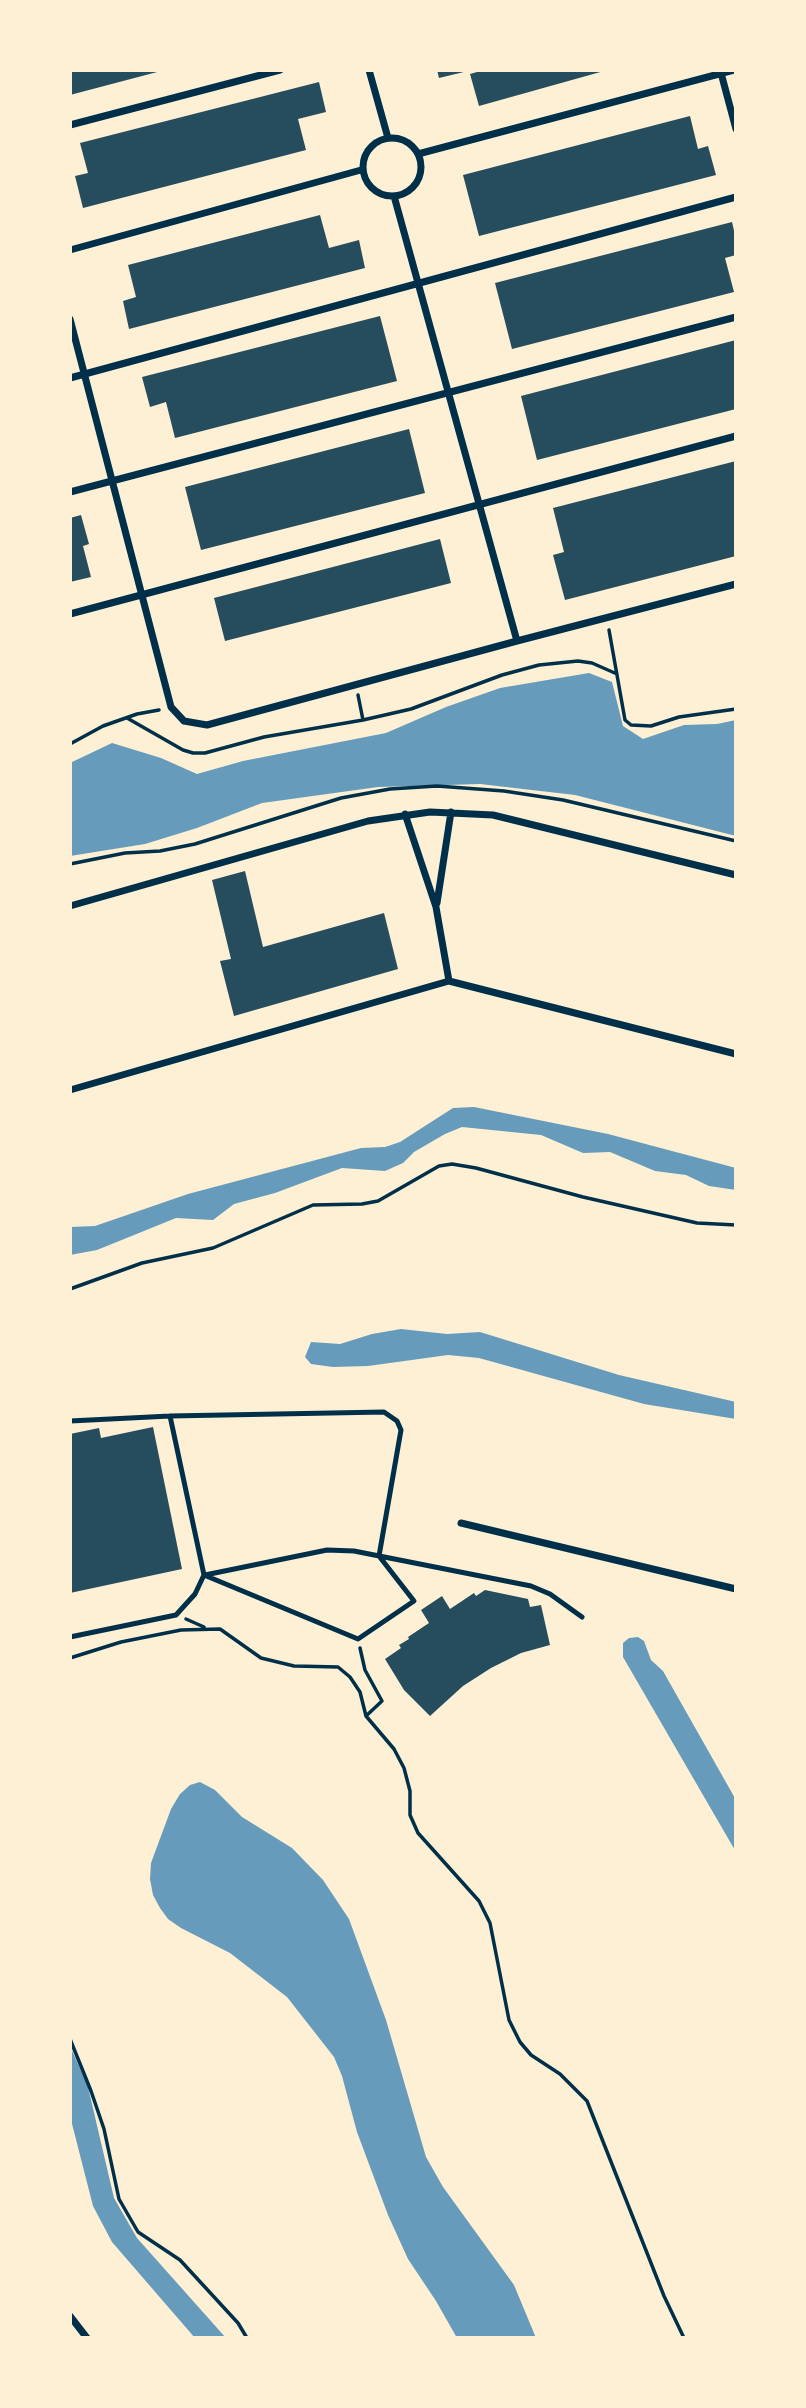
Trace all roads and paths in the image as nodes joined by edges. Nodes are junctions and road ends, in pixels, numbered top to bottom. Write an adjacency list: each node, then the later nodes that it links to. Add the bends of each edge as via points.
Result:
1 (280, 70): 5 (street)
2 (369, 70): 7 (street)
3 (734, 70): 4 (street)
4 (721, 73): 6 (street); 8 (street)
5 (70, 125)
6 (736, 128)
7 (388, 138): 8 (street, via 398,138); 9 (street, via 370,148)
8 (418, 154): 10 (street, via 417,181 404,194)
9 (361, 170): 10 (street, via 372,190); 12 (street)
10 (394, 196): 13 (street)
11 (736, 197): 13 (street)
12 (70, 250)
13 (418, 284): 16 (street); 18 (street)
14 (736, 317): 18 (street)
15 (70, 319): 16 (street)
16 (84, 374): 17 (street); 20 (street)
17 (70, 378)
18 (449, 393): 20 (street); 22 (street)
19 (736, 436): 22 (street)
20 (112, 481): 21 (street); 24 (street)
21 (70, 492)
22 (480, 505): 24 (street); 27 (street)
23 (736, 584): 26 (street)
24 (142, 595): 25 (street); 30 (street)
25 (70, 614)
26 (607, 618): 27 (street); 28 (path)
27 (517, 641): 29 (street)
28 (617, 674): 31 (path, via 625,720 635,727); 33 (path, via 578,661 539,665 411,709)
29 (355, 685): 30 (street, via 206,725 184,720); 33 (path)
30 (171, 707): 32 (path)
31 (736, 709)
32 (127, 718): 33 (path, via 193,754); 34 (path)
33 (363, 720)
34 (70, 744)
35 (451, 812): 36 (street); 37 (street, via 493,815); 39 (street)
36 (405, 814): 38 (street); 39 (street)
37 (736, 875)
38 (70, 906)
39 (436, 907): 40 (street)
40 (449, 981): 41 (street); 42 (street)
41 (736, 1054)
42 (70, 1090)
43 (736, 1225): 44 (path, via 697,1223 452,1164 439,1166 378,1201 313,1205 213,1248 142,1263)
44 (70, 1289)
45 (170, 1416): 46 (lane); 48 (lane, via 384,1412 401,1430); 49 (lane)
46 (70, 1421)
47 (461, 1523): 50 (street)
48 (379, 1556): 49 (lane, via 327,1550); 52 (lane, via 531,1586); 55 (lane, via 414,1601)
49 (204, 1576): 51 (lane); 55 (lane)
50 (736, 1589)
51 (176, 1615): 53 (path); 54 (lane)
52 (582, 1617)
53 (206, 1628): 56 (path, via 121,1642); 57 (path, via 220,1629 261,1658 276,1663 338,1667 360,1692)
54 (70, 1637)
55 (358, 1639): 57 (path, via 365,1670 382,1700)
56 (70, 1658)
57 (366, 1716): 62 (path, via 404,1768 410,1815 418,1833 479,1901 490,1923 509,2020 520,2042 587,2101)
58 (70, 2039): 61 (path, via 104,2129 119,2199 138,2232 180,2260)
59 (70, 2316): 60 (street)
60 (87, 2338)
61 (247, 2338)
62 (684, 2338)

